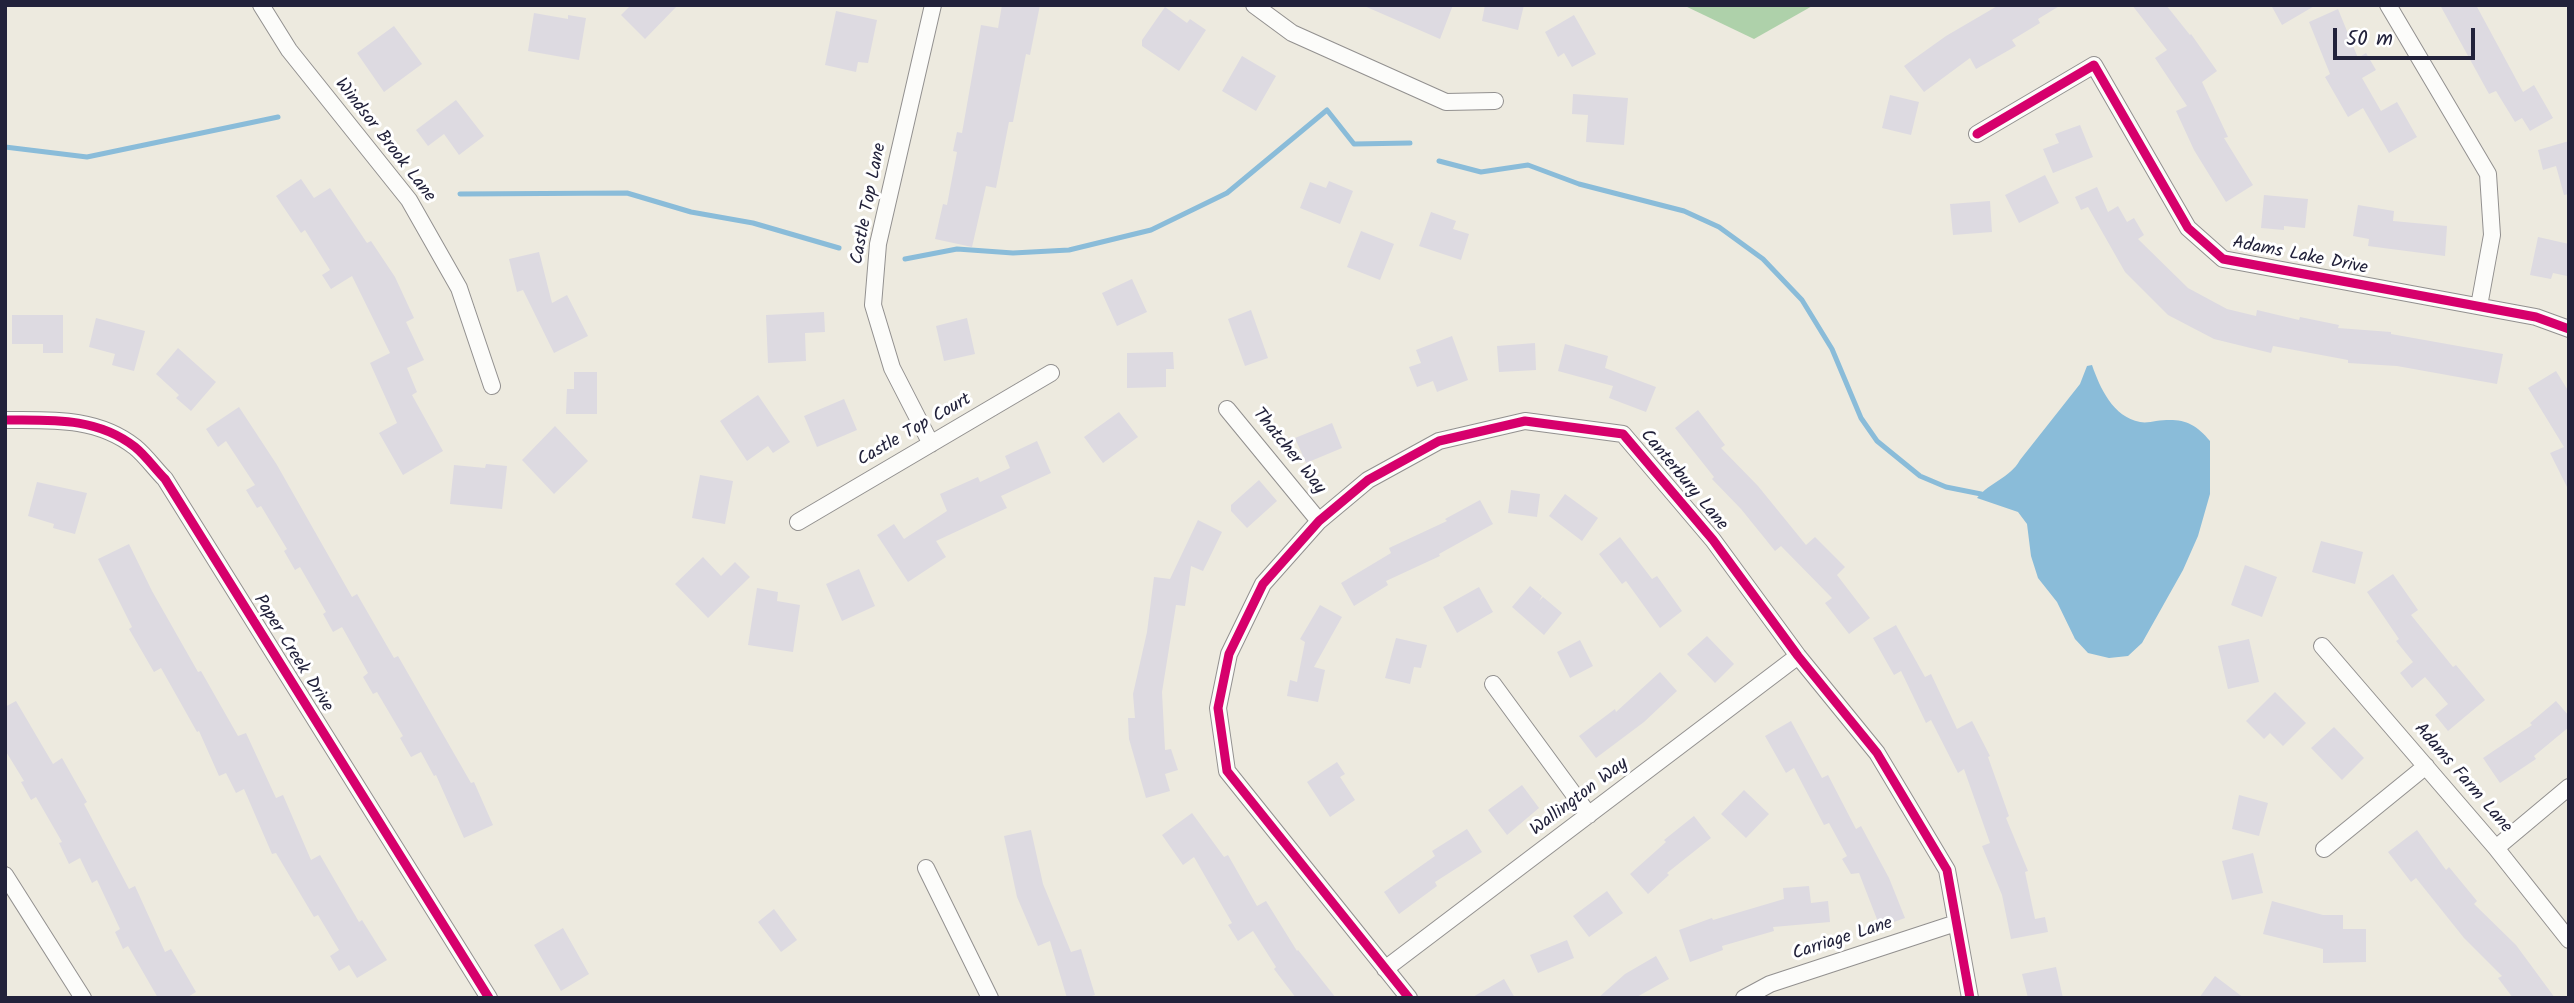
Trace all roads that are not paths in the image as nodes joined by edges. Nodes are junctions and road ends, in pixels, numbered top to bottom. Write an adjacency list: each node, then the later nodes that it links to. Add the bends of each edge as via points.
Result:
1 (261, 5): 10 (street, Windsor Brook Lane, via 289,50 409,200 459,288)
2 (933, 5): 13 (street, Castle Top Lane, via 878,244 873,305 892,368)
3 (1254, 5): 5 (street, via 1292,33 1446,102)
4 (2388, 5): 7 (street, via 2488,174 2492,235)
5 (1495, 101)
6 (1977, 134): 7 (street, Adams Lake Drive, via 2094,65 2188,228 2223,259)
7 (2479, 306): 8 (street, Adams Lake Drive)
8 (2569, 329)
9 (1051, 373): 13 (street, Castle Top Court)
10 (492, 386)
11 (1227, 408): 14 (street, Thatcher Way)
12 (5, 420): 30 (street, Paper Creek Drive, via 69,421 105,429 136,448 164,479)
13 (931, 444): 15 (street, Castle Top Court)
14 (1319, 521): 17 (street, Canterbury Lane, via 1368,480 1439,441 1525,421 1623,434 1713,540); 28 (street, Canterbury Lane, via 1263,583 1229,654 1218,708 1227,771)
15 (798, 522)
16 (2322, 646): 19 (street, Adams Farm Lane)
17 (1798, 656): 21 (street, Wallington Way); 26 (street, Canterbury Lane, via 1877,753 1947,870)
18 (1493, 684): 21 (street)
19 (2426, 766): 22 (street, Adams Farm Lane); 23 (street)
20 (2569, 788): 22 (street)
21 (1589, 816): 28 (street, Wallington Way)
22 (2496, 848): 27 (street, Adams Farm Lane)
23 (2324, 849)
24 (926, 867): 31 (street)
25 (5, 875): 29 (street)
26 (1956, 923): 33 (street, Carriage Lane, via 1770,984); 34 (street, Canterbury Lane)
27 (2569, 940)
28 (1385, 969): 32 (street, Canterbury Lane)
29 (83, 998)
30 (489, 998)
31 (990, 998)
32 (1409, 998)
33 (1744, 998)
34 (1970, 998)

